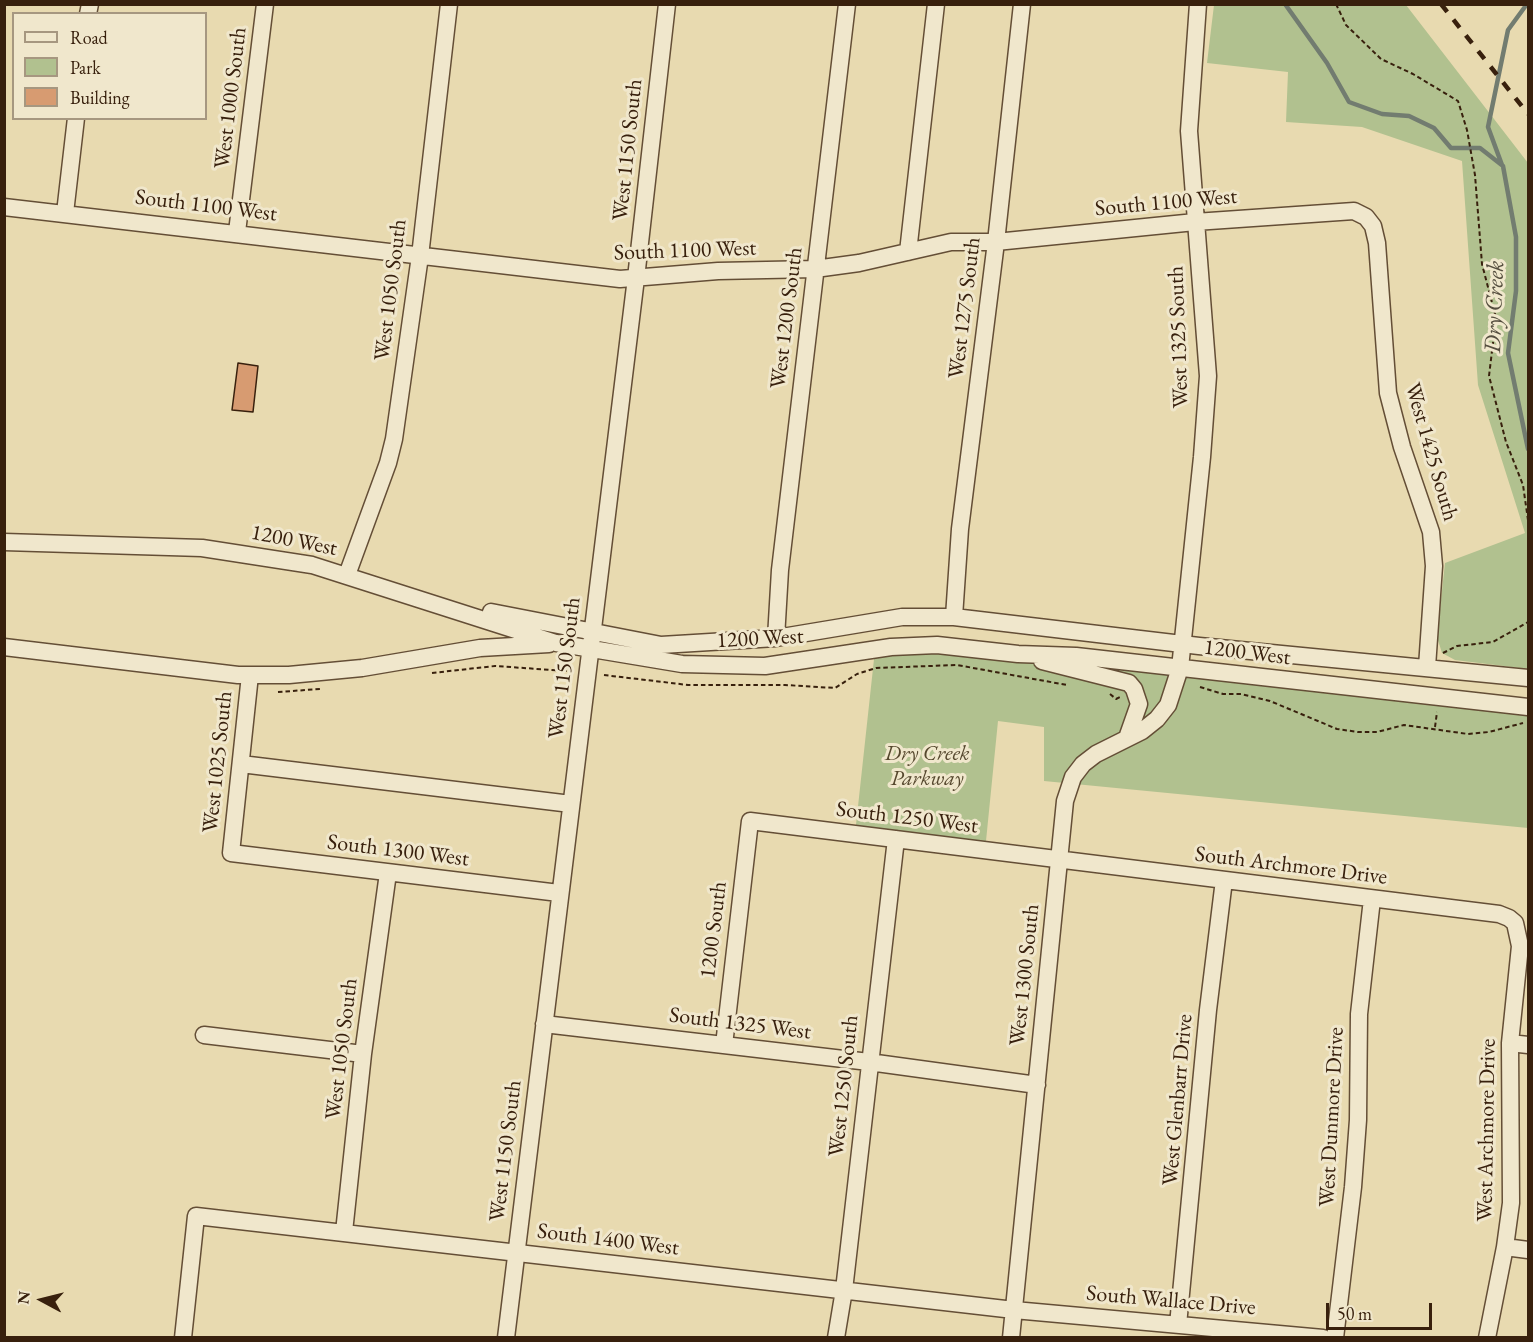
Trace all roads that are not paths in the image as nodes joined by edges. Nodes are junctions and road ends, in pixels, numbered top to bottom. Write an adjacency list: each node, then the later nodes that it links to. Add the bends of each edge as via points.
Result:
1 (265, 4): 13 (street, West 1000 South)
2 (449, 4): 16 (street, West 1050 South)
3 (667, 4): 18 (street, West 1150 South)
4 (848, 4): 17 (street, West 1200 South)
5 (936, 4): 15 (street)
6 (1022, 4): 14 (street, West 1275 South)
7 (1198, 4): 12 (street, West 1325 South, via 1189,131)
8 (76, 120): 10 (street)
9 (4, 207): 10 (street, South 1100 West)
10 (65, 213): 13 (street, South 1100 West)
11 (1366, 217): 12 (street, South 1100 West, via 1354,211); 30 (street, West 1425 South, via 1377,243 1388,393 1431,532 1434,566)
12 (1195, 222): 14 (street, South 1100 West); 26 (street, West 1325 South, via 1208,376)
13 (237, 232): 16 (street, South 1100 West)
14 (996, 242): 15 (street, South 1100 West, via 951,242); 22 (street, West 1275 South, via 960,529)
15 (908, 252): 17 (street, South 1100 West)
16 (420, 256): 18 (street, South 1100 West); 21 (street, West 1050 South, via 394,440)
17 (815, 269): 18 (street, South 1100 West); 24 (street, West 1200 South, via 780,570)
18 (636, 278): 23 (street, West 1150 South)
19 (4, 531): 21 (street, 1200 West, via 180,537 296,552)
20 (4, 542): 21 (street, 1200 West, via 202,548)
21 (349, 571): 23 (street, 1200 West, via 464,606); 25 (street, 1200 West, via 437,607)
22 (954, 616): 24 (street, 1200 West, via 902,617); 26 (street, 1200 West)
23 (592, 632): 24 (street, 1200 West, via 661,645); 28 (street, West 1150 South)
24 (776, 638)
25 (556, 644): 28 (street, 1200 West); 32 (street, via 480,648 341,671)
26 (1183, 644): 30 (street, 1200 West); 31 (street, West 1325 South)
27 (4, 647): 32 (street)
28 (590, 650): 29 (street, 1200 West, via 682,664 765,666 902,646 937,645); 37 (street, West 1150 South)
29 (1018, 654): 31 (street, 1200 West, via 1076,656); 35 (street, via 1117,679 1134,688 1139,704)
30 (1427, 667): 33 (street, 1200 West)
31 (1180, 668): 34 (street, 1200 West); 35 (street, West 1300 South, via 1168,705 1157,719)
32 (250, 675): 36 (street, West 1025 South)
33 (1528, 678)
34 (1528, 707)
35 (1127, 738): 41 (street, West 1300 South, via 1096,754 1073,777 1065,801)
36 (241, 764): 37 (street); 40 (street, West 1025 South)
37 (571, 804): 44 (street, West 1150 South)
38 (750, 821): 39 (street, South 1250 West); 50 (street, 1200 South)
39 (896, 839): 41 (street, South 1250 West); 53 (street, West 1250 South)
40 (231, 853): 42 (street, South 1300 West)
41 (1059, 861): 43 (street, South Archmore Drive); 54 (street, West 1300 South)
42 (388, 873): 44 (street, South 1300 West); 52 (street, West 1050 South)
43 (1224, 880): 45 (street, South Archmore Drive); 61 (street, West Glenbarr Drive)
44 (559, 893): 47 (street, West 1150 South)
45 (1372, 899): 46 (street, South Archmore Drive, via 1499,914); 67 (street, West Dunmore Drive, via 1359,1014 1353,1187)
46 (1515, 923): 49 (street, West Archmore Drive, via 1520,946)
47 (544, 1024): 50 (street, South 1325 West); 58 (street, West 1150 South)
48 (204, 1035): 52 (street)
49 (1510, 1043): 51 (street); 56 (street, West Archmore Drive, via 1511,1192)
50 (724, 1045): 53 (street, South 1325 West)
51 (1528, 1045)
52 (363, 1054): 55 (street, West 1050 South)
53 (869, 1062): 54 (street, South 1325 West); 59 (street, West 1250 South)
54 (1037, 1085): 60 (street, West 1300 South)
55 (344, 1232): 58 (street, South 1400 West); 62 (street, South 1400 West, via 196,1216)
56 (1505, 1246): 57 (street); 68 (street, West Archmore Drive)
57 (1528, 1250)
58 (517, 1251): 59 (street, South 1400 West); 63 (street, West 1150 South)
59 (844, 1290): 60 (street, South 1400 West); 64 (street, West 1250 South)
60 (1014, 1310): 61 (street, South Wallace Drive); 65 (street, West 1300 South)
61 (1178, 1325): 66 (street, South Wallace Drive)
62 (183, 1338)
63 (506, 1338)
64 (836, 1338)
65 (1011, 1338)
66 (1323, 1338)
67 (1335, 1338)
68 (1486, 1338)

